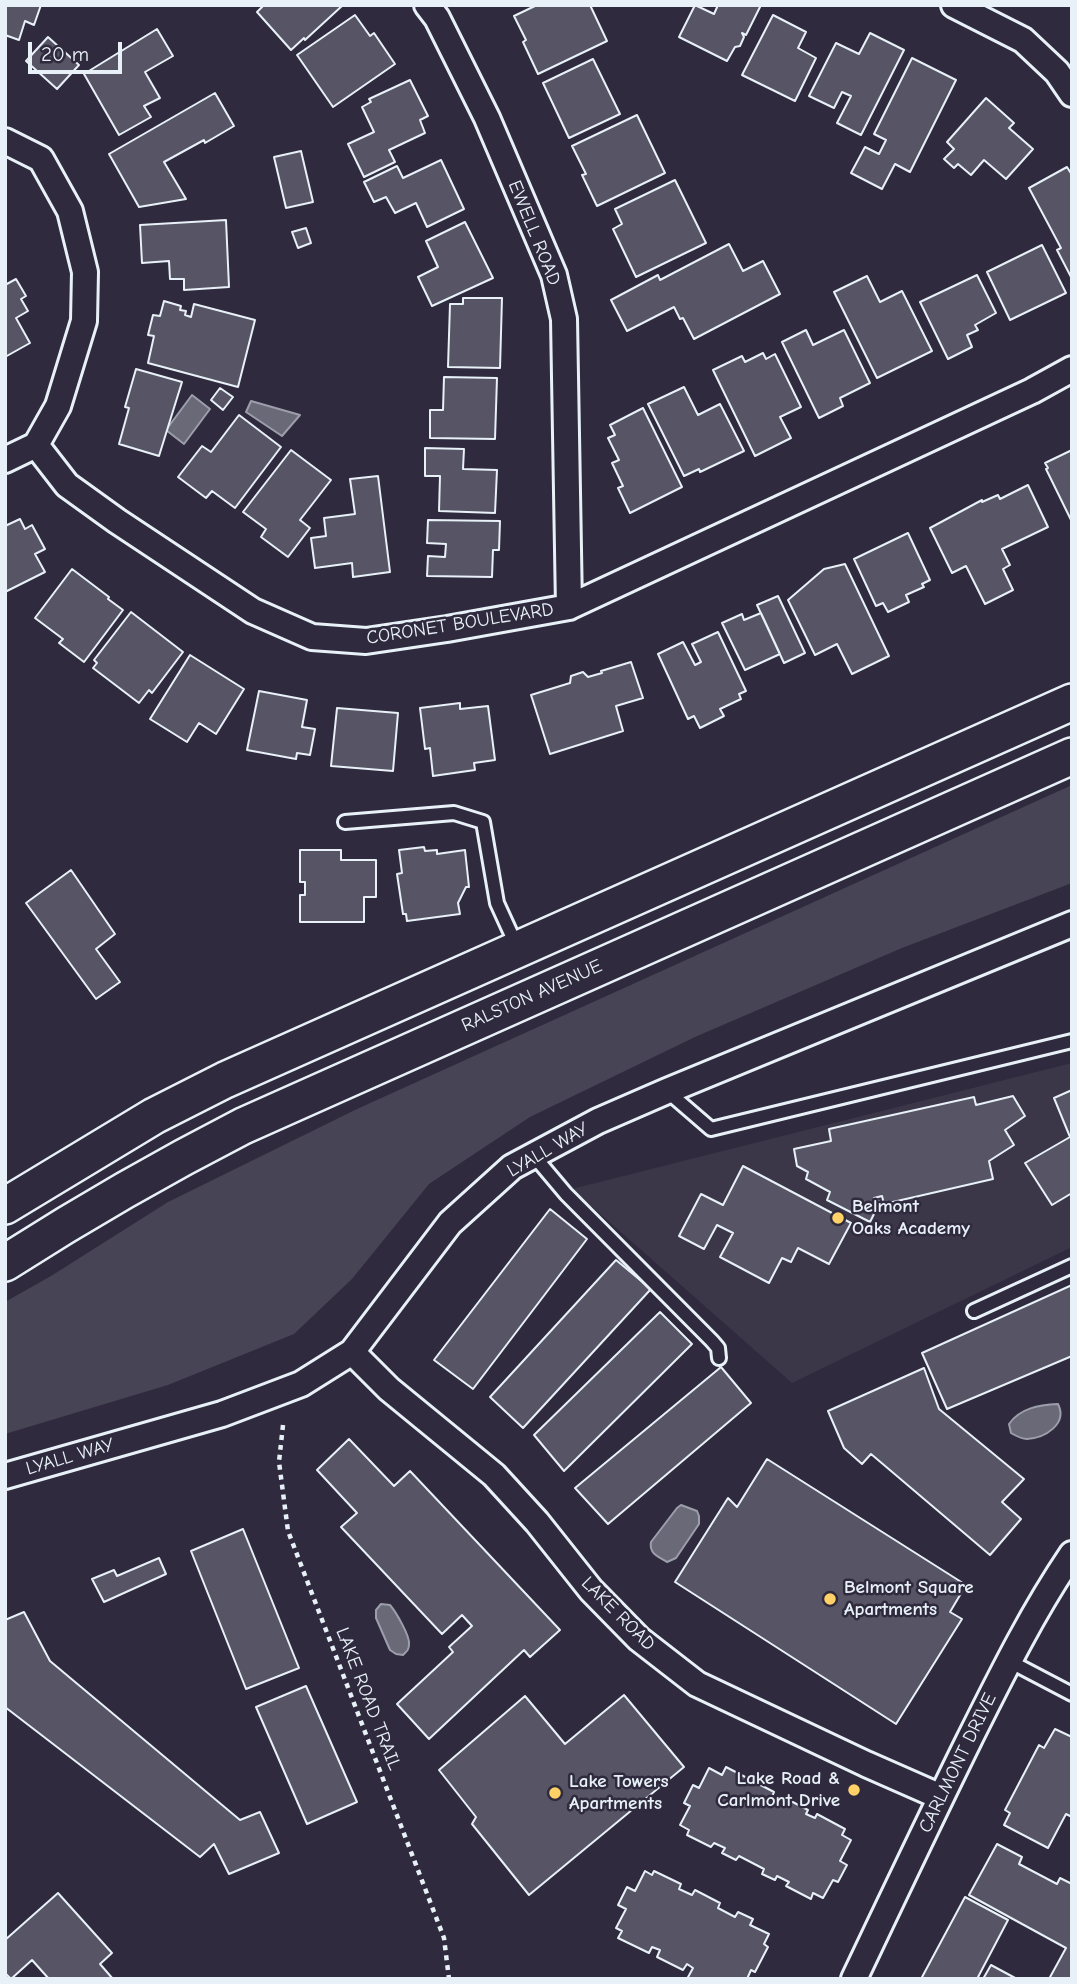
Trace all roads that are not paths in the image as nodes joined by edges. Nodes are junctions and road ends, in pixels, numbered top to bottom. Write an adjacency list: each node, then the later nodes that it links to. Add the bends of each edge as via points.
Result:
1 (426, 5): 8 (street, EWELL ROAD, via 437,18 487,118 554,275 564,320)
2 (954, 5): 3 (street, via 1023,40 1057,72)
3 (1072, 94)
4 (5, 141): 6 (street, via 41,159 70,211 85,272 84,321 58,406)
5 (1072, 369): 8 (street, CORONET BOULEVARD)
6 (36, 445): 7 (street); 8 (street, CORONET BOULEVARD, via 67,485 117,521 253,611 312,637 366,641)
7 (5, 460)
8 (569, 607)
9 (1072, 702): 13 (main road)
10 (1072, 756): 18 (main road, RALSTON AVENUE, via 243,1126 170,1163)
11 (345, 822): 13 (lane, via 454,813 483,822 497,903)
12 (1072, 924): 15 (street, LYALL WAY)
13 (518, 949): 17 (main road, via 213,1086)
14 (1072, 1041): 15 (lane, via 711,1129)
15 (667, 1091): 16 (street, LYALL WAY)
16 (534, 1156): 21 (street, LYALL WAY, via 512,1167 450,1223); 22 (lane, via 712,1341)
17 (5, 1206)
18 (5, 1262)
19 (1072, 1265): 20 (lane)
20 (974, 1311)
21 (352, 1352): 23 (street, LYALL WAY, via 301,1384 222,1414); 27 (street, LAKE ROAD, via 494,1475 600,1600 639,1639 697,1684)
22 (719, 1358)
23 (5, 1476)
24 (1072, 1554): 25 (street, CARLMONT DRIVE)
25 (1009, 1661): 26 (lane); 27 (street, CARLMONT DRIVE)
26 (1072, 1694)
27 (941, 1797): 28 (street, CARLMONT DRIVE)
28 (854, 1979)

